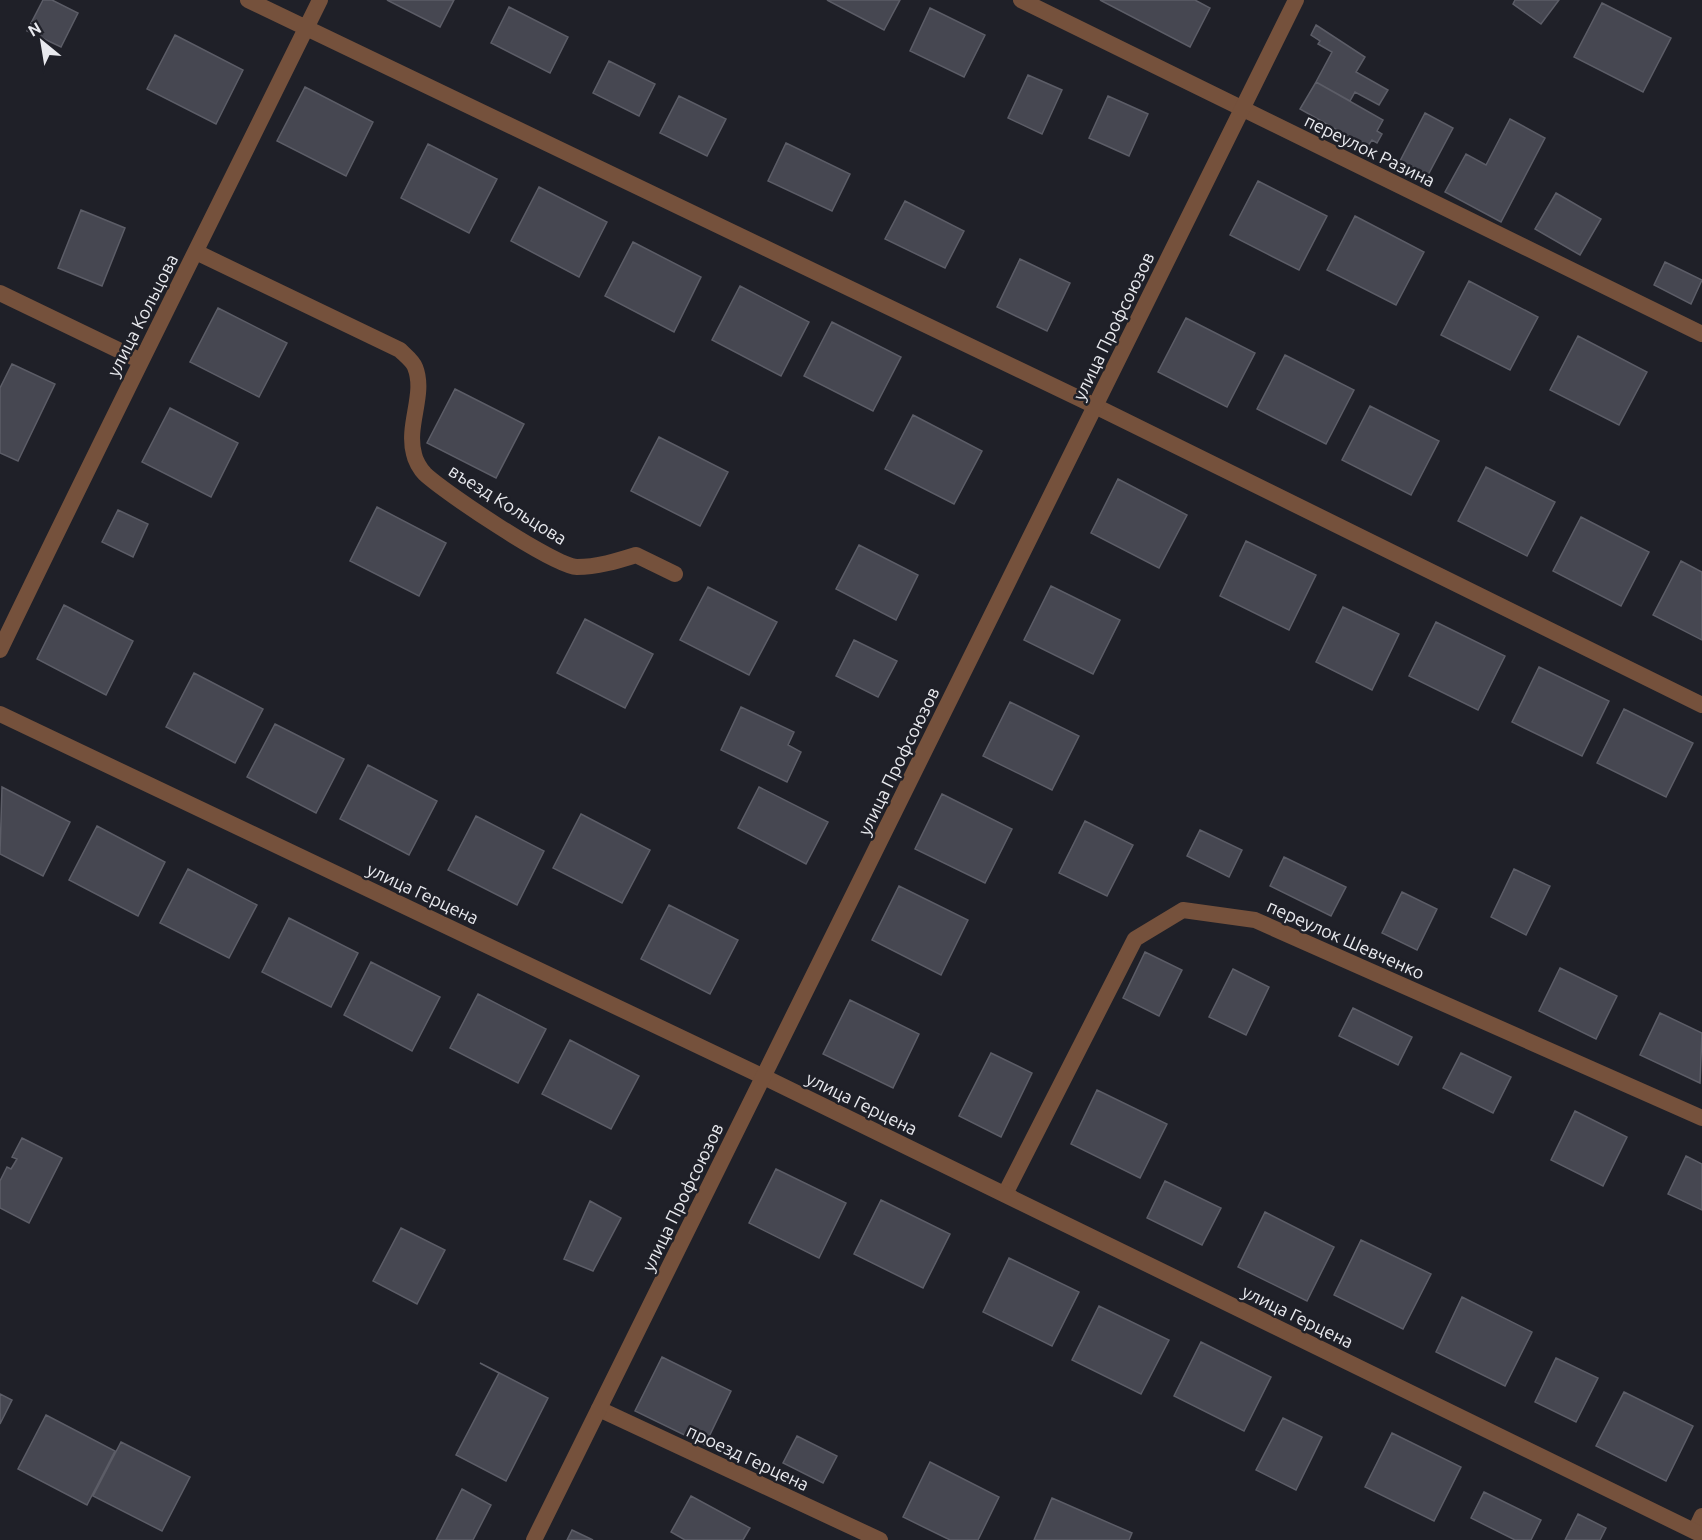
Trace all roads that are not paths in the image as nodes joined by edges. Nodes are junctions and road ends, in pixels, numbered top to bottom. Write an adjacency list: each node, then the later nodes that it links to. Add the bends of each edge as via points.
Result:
1 (248, 0): 5 (street)
2 (320, 0): 5 (street, улица Кольцова)
3 (1021, 0): 6 (street, переулок Разина)
4 (1296, 0): 6 (street, улица Профсоюзов)
5 (306, 29): 7 (street, улица Кольцова); 11 (street)
6 (1242, 109): 9 (street, переулок Разина); 11 (street, улица Профсоюзов)
7 (196, 252): 10 (street, улица Кольцова); 12 (street, въезд Кольцова, via 400,350 415,366 419,383 412,419 414,453 423,472 440,486 541,551 576,567 636,555)
8 (0, 293): 10 (street)
9 (1702, 334)
10 (139, 360): 13 (street, улица Кольцова)
11 (1095, 406): 14 (street); 16 (street, улица Профсоюзов)
12 (675, 574)
13 (0, 650)
14 (1702, 705)
15 (0, 714): 16 (street, улица Герцена)
16 (764, 1077): 18 (street, улица Герцена); 19 (street, улица Профсоюзов)
17 (1702, 1118): 18 (street, переулок Шевченко, via 1255,920 1183,910 1135,939)
18 (1005, 1194): 20 (street, улица Герцена)
19 (599, 1409): 21 (street, улица Профсоюзов); 22 (street, проезд Герцена)
20 (1700, 1527)
21 (534, 1540)
22 (880, 1540)

